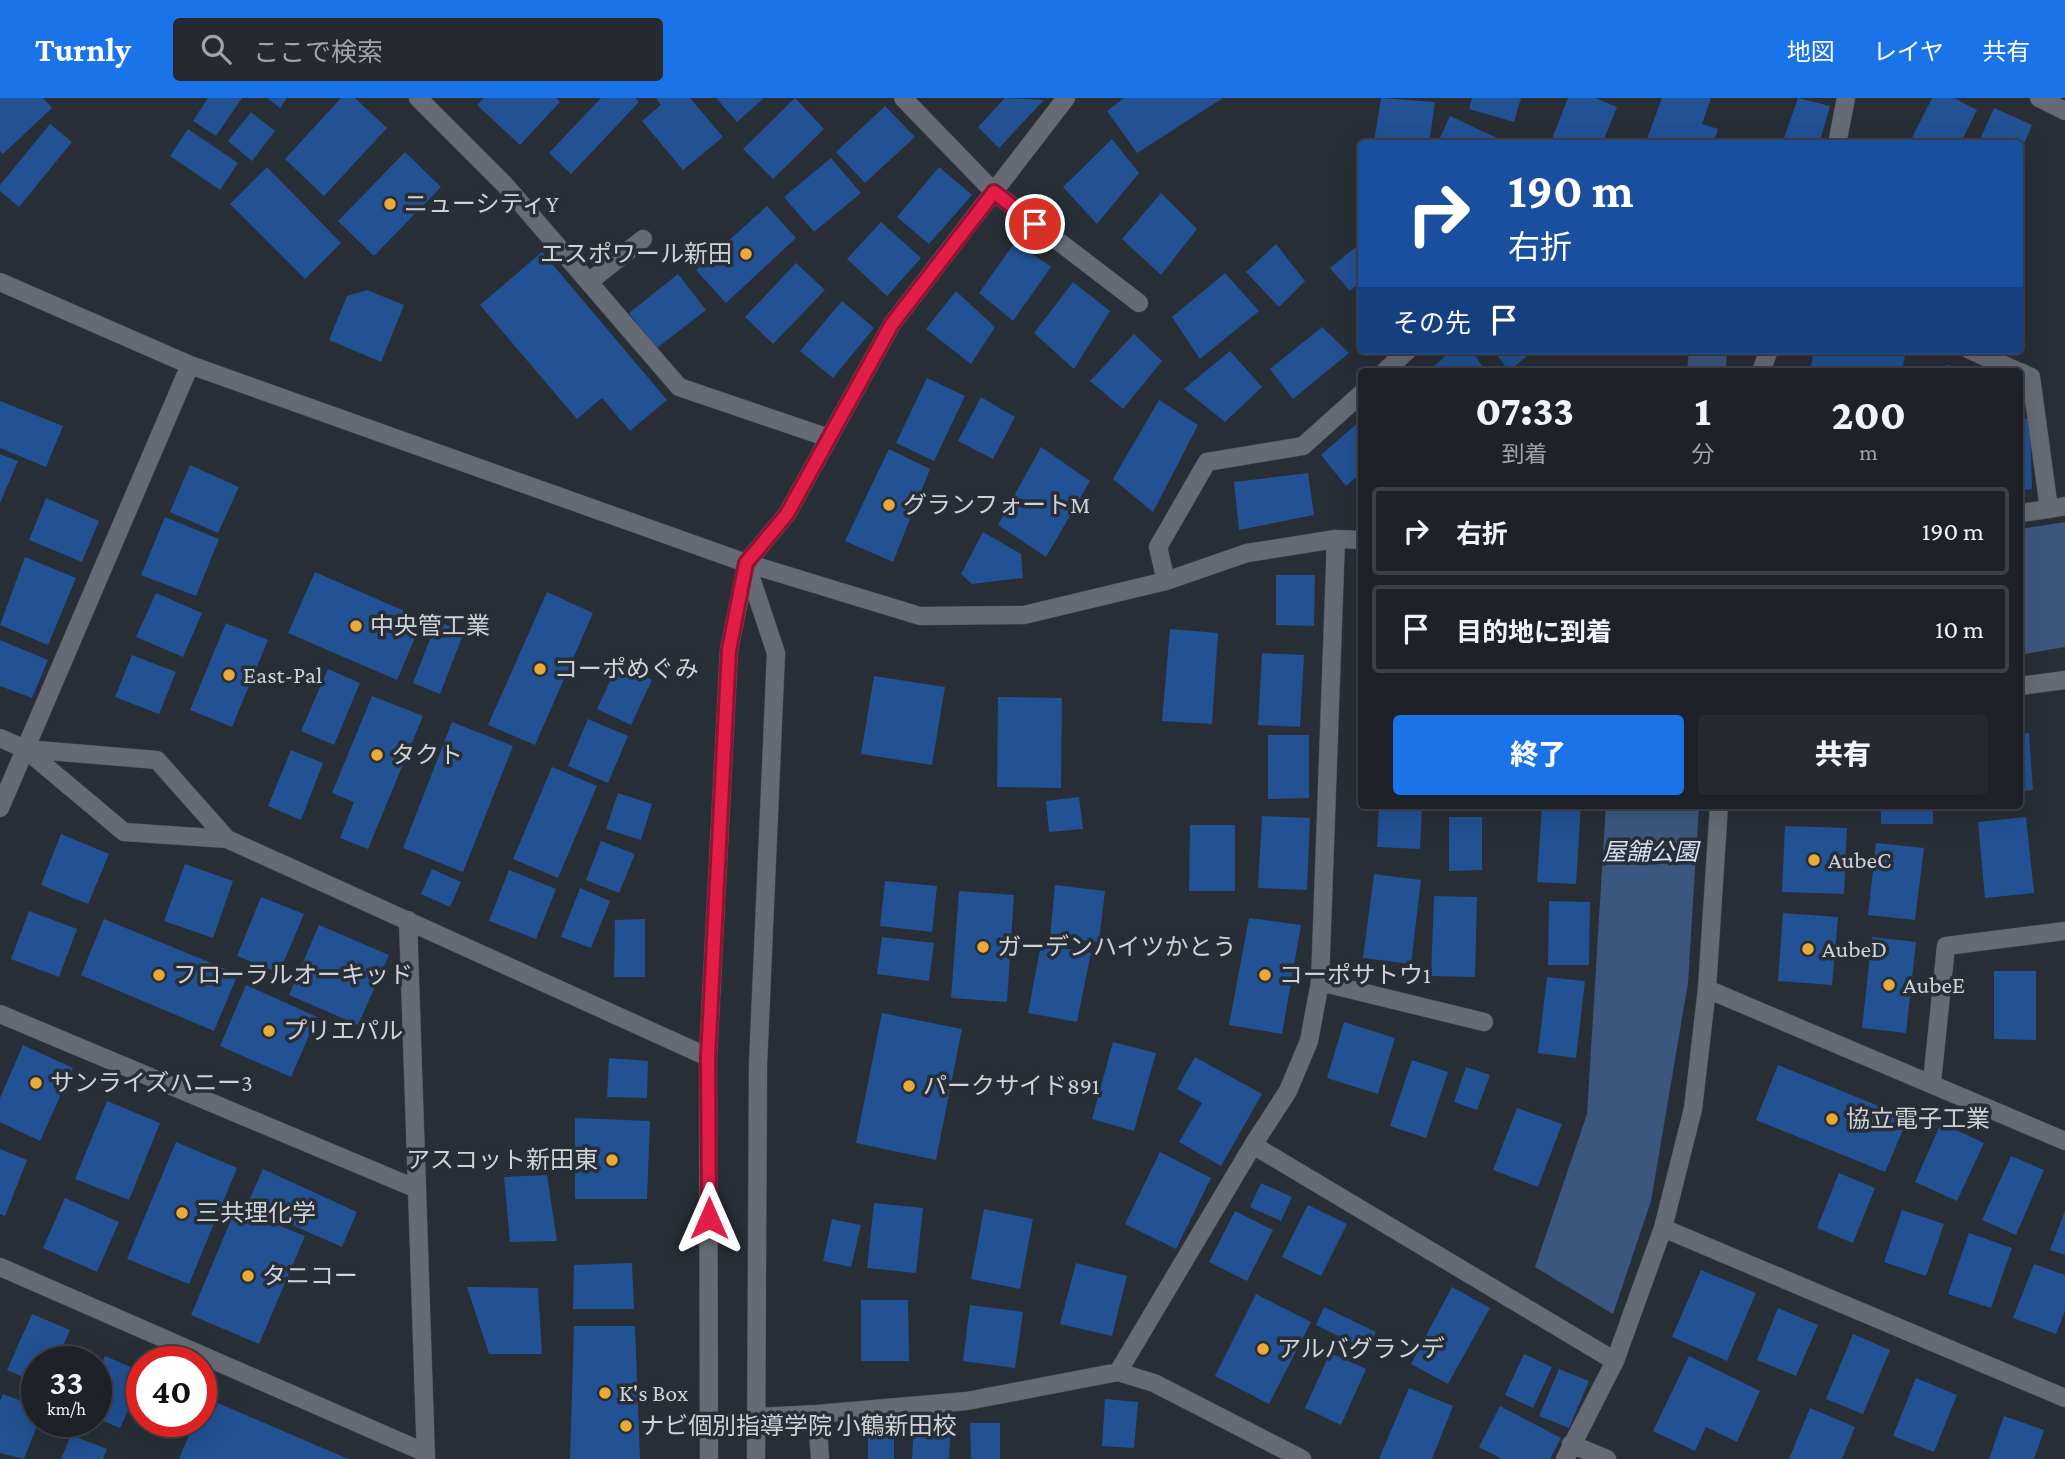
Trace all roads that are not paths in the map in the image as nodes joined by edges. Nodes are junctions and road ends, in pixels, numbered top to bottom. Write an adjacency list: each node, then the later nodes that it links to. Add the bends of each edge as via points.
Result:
1 (418, 98): 10 (street, via 505,185)
2 (903, 98): 8 (street)
3 (1066, 98): 8 (street)
4 (1846, 98): 7 (street)
5 (2039, 98): 6 (street)
6 (2065, 110)
7 (1838, 140)
8 (994, 192): 12 (street); 20 (street, via 892,324)
9 (643, 239): 10 (street)
10 (590, 281): 20 (street, via 680,387)
11 (0, 282): 15 (street)
12 (1139, 303)
13 (1404, 354): 16 (street)
14 (1979, 354): 17 (street)
15 (190, 365): 25 (street); 30 (street)
16 (1388, 368)
17 (2009, 368)
18 (2023, 374): 21 (street, via 2031,377)
19 (1358, 397): 26 (street, via 1303,446 1207,462 1158,547)
20 (828, 438): 25 (street, via 787,514)
21 (2057, 508): 22 (street)
22 (2023, 513)
23 (1336, 539): 24 (street); 26 (street, via 1247,553); 36 (street)
24 (1358, 540)
25 (746, 563): 26 (street, via 920,616 1024,615); 40 (street, via 729,650); 51 (street, via 776,653 758,1065)
26 (1166, 581)
27 (2065, 680): 28 (street)
28 (2023, 686)
29 (0, 738): 30 (street)
30 (25, 749): 31 (street); 33 (street, via 124,832); 33 (street, via 157,760)
31 (0, 808)
32 (1718, 809): 37 (street)
33 (227, 839): 34 (street)
34 (408, 920): 40 (street); 44 (street)
35 (2065, 930): 41 (street, via 1946,946)
36 (1320, 982): 39 (street); 43 (street, via 1308,1041 1293,1079)
37 (1707, 989): 41 (street); 45 (street, via 1693,1109)
38 (0, 1014): 44 (street)
39 (1484, 1022)
40 (708, 1057): 54 (street)
41 (1932, 1082): 42 (street)
42 (2065, 1141)
43 (1253, 1145): 47 (street); 48 (street)
44 (417, 1189): 53 (street)
45 (1663, 1228): 47 (street); 49 (street)
46 (0, 1267): 53 (street)
47 (1615, 1361): 52 (street)
48 (1118, 1372): 50 (street, via 967,1401); 57 (street, via 1154,1383)
49 (2065, 1398)
50 (817, 1414): 51 (street); 56 (street)
51 (755, 1417): 55 (street)
52 (1568, 1452): 58 (street)
53 (426, 1456)
54 (709, 1459)
55 (756, 1459)
56 (820, 1459)
57 (1302, 1459)
58 (1607, 1459)

